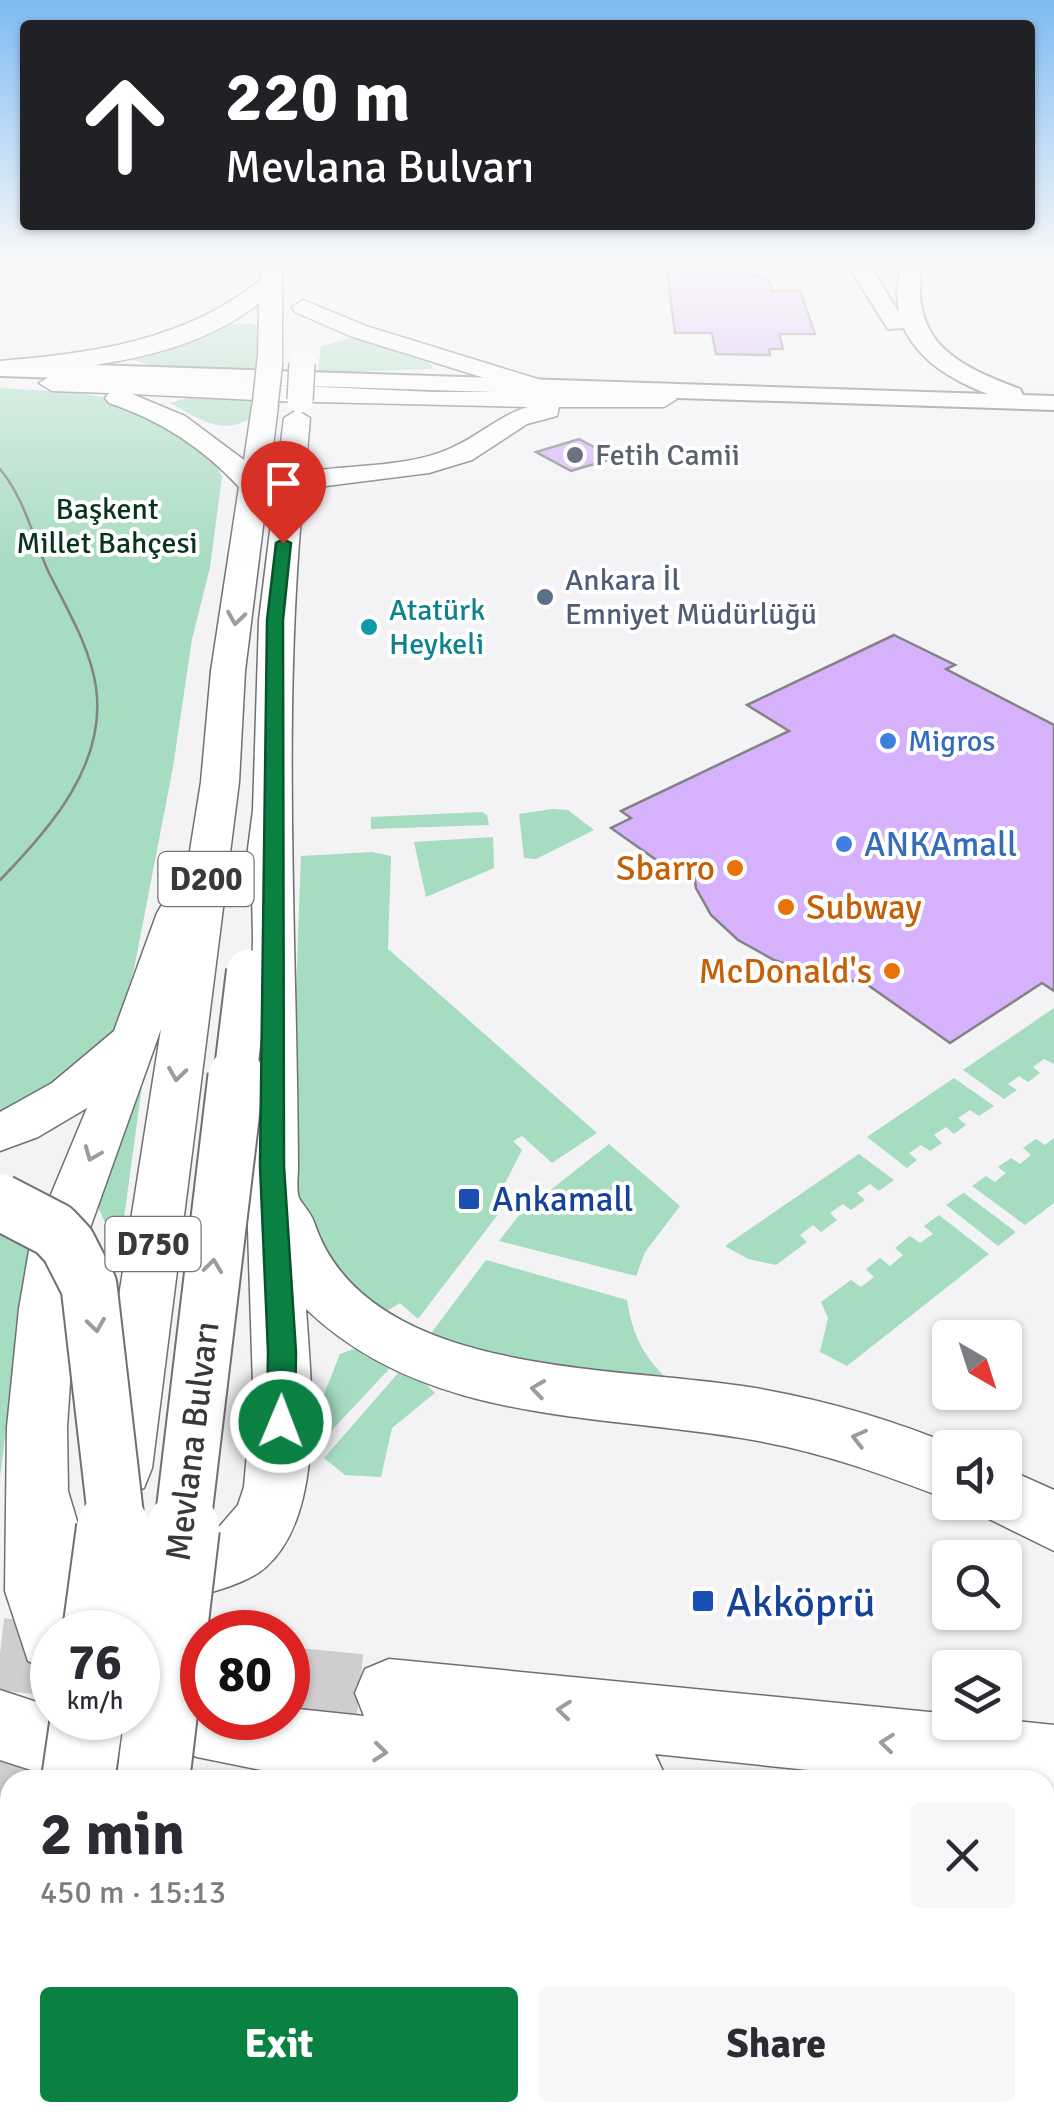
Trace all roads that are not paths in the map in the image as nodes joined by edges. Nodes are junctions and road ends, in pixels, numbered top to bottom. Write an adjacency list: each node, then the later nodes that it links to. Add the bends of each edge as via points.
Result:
1 (134, 366): 9 (highway)
2 (269, 366): 19 (highway, Mevlana Bulvarı / D200, bridge)
3 (302, 366): 20 (highway, Mevlana Bulvarı / D200, bridge)
4 (443, 366): 11 (highway)
5 (470, 366): 13 (highway, Mevlana Bulvarı / D200)
6 (910, 366): 15 (main road, via 899,389)
7 (950, 366): 18 (main road)
8 (0, 368): 9 (main road)
9 (162, 374): 11 (main road)
10 (0, 380): 12 (main road)
11 (407, 380): 13 (main road)
12 (44, 382): 14 (highway); 17 (main road); 21 (highway, via 150,410 229,458)
13 (535, 386): 15 (main road)
14 (191, 391): 16 (highway); 19 (highway, via 160,402 204,430 240,431)
15 (852, 398): 18 (main road)
16 (434, 400): 17 (highway); 20 (highway, via 460,410 468,431 460,442 424,458 358,465)
17 (664, 400): 18 (main road); 22 (highway, via 544,410 452,458 403,471 318,478)
18 (1048, 406)
19 (264, 413): 21 (highway, Mevlana Bulvarı / D200)
20 (292, 446): 22 (highway, Mevlana Bulvarı / D200)
21 (255, 488): 23 (highway, Mevlana Bulvarı / D200, one-way to 23, via 228,671)
22 (288, 504): 24 (highway, Mevlana Bulvarı / D200, via 275,620)
23 (220, 782): 25 (highway, Mevlana Bulvarı / D200); 26 (highway)
24 (271, 848): 28 (highway); 42 (highway, Mevlana Bulvarı / D200, one-way to 24, bridge, via 248,971)
25 (191, 977): 33 (highway, Mevlana Bulvarı / D750, one-way to 33, bridge)
26 (139, 1030): 27 (highway, via 83,1089); 31 (highway, D750, one-way to 31, via 57,1245 41,1372)
27 (0, 1132)
28 (272, 1166): 30 (highway, one-way to 28, via 870,1440 785,1420 518,1386 401,1346 354,1318 305,1268); 31 (highway, via 281,1422 264,1522 241,1548 203,1564 123,1578 75,1573 55,1556)
29 (0, 1202): 33 (highway, one-way to 33, bridge, via 54,1230 89,1286)
30 (932, 1465)
31 (37, 1491): 35 (highway, D750, via 37,1591)
32 (1022, 1505): 34 (highway)
33 (116, 1511): 36 (highway, Mevlana Bulvarı, bridge)
34 (1054, 1522)
35 (43, 1610)
36 (102, 1610)
37 (389, 1692): 40 (highway, one-way to 37)
38 (160, 1706): 43 (highway, one-way to 43, via 269,1740)
39 (0, 1725): 41 (highway)
40 (1054, 1760)
41 (130, 1770)
42 (153, 1770)
43 (540, 1770)

